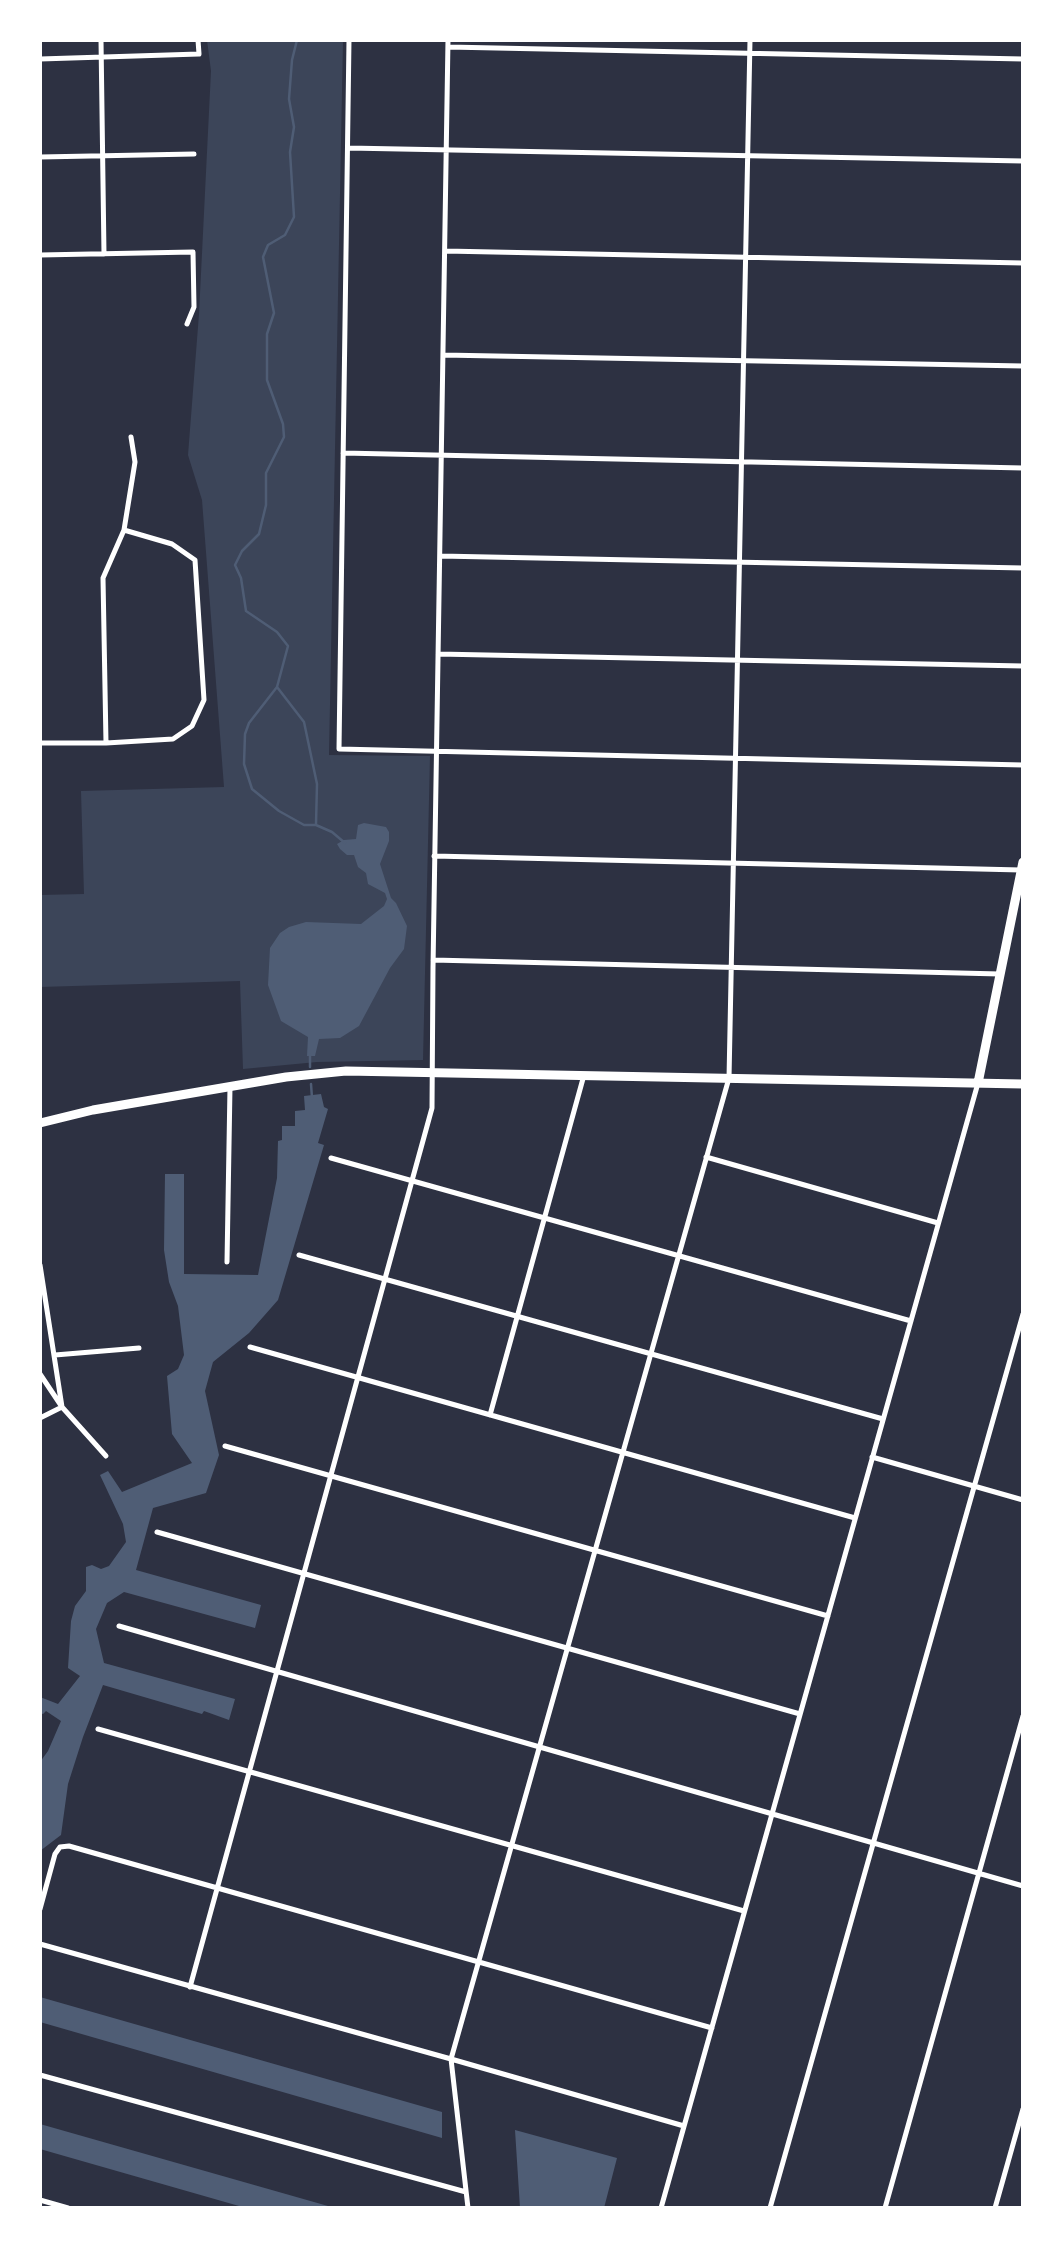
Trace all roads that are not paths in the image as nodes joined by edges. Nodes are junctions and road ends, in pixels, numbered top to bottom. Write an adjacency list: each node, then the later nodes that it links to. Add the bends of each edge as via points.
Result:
1 (101, 40): 7 (street)
2 (198, 40): 7 (street, via 199,54)
3 (349, 40): 10 (street)
4 (750, 40): 6 (street)
5 (448, 44): 6 (street); 11 (street)
6 (749, 53): 9 (street); 14 (street)
7 (101, 57): 8 (street); 13 (street)
8 (40, 59)
9 (1023, 59)
10 (348, 148): 11 (street); 27 (street)
11 (446, 150): 14 (street); 17 (street)
12 (194, 154): 13 (street)
13 (102, 156): 15 (street); 18 (street)
14 (747, 156): 16 (street); 20 (street)
15 (40, 157)
16 (1023, 161)
17 (445, 251): 20 (street); 23 (street)
18 (104, 254): 19 (street); 22 (street, via 192,252 194,307)
19 (40, 255)
20 (745, 257): 21 (street); 24 (street)
21 (1023, 263)
22 (187, 324)
23 (443, 355): 24 (street); 28 (street)
24 (743, 360): 25 (street); 29 (street)
25 (1023, 366)
26 (131, 437): 31 (street, via 135,462)
27 (343, 453): 28 (street); 40 (street, via 339,749)
28 (441, 456): 29 (street); 32 (street)
29 (741, 462): 30 (street); 33 (street)
30 (1023, 468)
31 (124, 530): 39 (street, via 103,578); 39 (street, via 173,544 195,560 204,700 192,726 173,739)
32 (440, 556): 33 (street); 35 (street)
33 (739, 562): 34 (street); 36 (street)
34 (1023, 568)
35 (438, 654): 36 (street); 40 (street)
36 (737, 661): 37 (street); 41 (street)
37 (1023, 666)
38 (40, 743): 39 (street)
39 (106, 743)
40 (436, 753): 41 (street); 43 (street)
41 (735, 759): 42 (street); 44 (street)
42 (1023, 765)
43 (434, 856): 44 (street); 46 (street)
44 (733, 863): 45 (street); 47 (street)
45 (1022, 866): 48 (main road)
46 (433, 960): 47 (street); 49 (street)
47 (731, 967): 48 (street); 51 (street)
48 (1000, 974): 52 (main road)
49 (432, 1072): 50 (main road); 54 (main road, via 346,1071); 58 (street, via 432,1114)
50 (584, 1075): 51 (main road); 59 (street)
51 (729, 1078): 52 (main road); 56 (street)
52 (978, 1083): 53 (main road); 60 (street)
53 (1023, 1084)
54 (230, 1087): 55 (main road); 63 (street)
55 (40, 1123)
56 (706, 1157): 60 (street); 62 (street)
57 (331, 1158): 58 (street)
58 (414, 1181): 59 (street); 65 (street)
59 (546, 1218): 62 (street); 67 (street)
60 (938, 1223): 68 (street)
61 (299, 1255): 65 (street)
62 (678, 1255): 68 (street); 71 (street)
63 (227, 1262)
64 (40, 1265): 72 (street)
65 (387, 1279): 67 (street); 74 (street)
66 (1023, 1314): 84 (street)
67 (519, 1316): 71 (street); 76 (street)
68 (911, 1321): 78 (street)
69 (250, 1347): 74 (street)
70 (139, 1348): 72 (street)
71 (650, 1354): 78 (street); 80 (street)
72 (55, 1355): 75 (street)
73 (40, 1374): 75 (street)
74 (359, 1378): 76 (street); 83 (street)
75 (62, 1407): 77 (street); 81 (street)
76 (490, 1415): 80 (street)
77 (40, 1418)
78 (883, 1419): 82 (street)
79 (225, 1446): 83 (street)
80 (623, 1453): 86 (street); 88 (street)
81 (106, 1456)
82 (872, 1457): 84 (street); 86 (street)
83 (332, 1476): 88 (street); 89 (street)
84 (974, 1486): 85 (street); 100 (street)
85 (1023, 1500)
86 (855, 1518): 90 (street)
87 (157, 1532): 89 (street)
88 (595, 1550): 90 (street); 92 (street)
89 (305, 1574): 92 (street); 93 (street)
90 (828, 1616): 94 (street)
91 (119, 1626): 93 (street)
92 (567, 1649): 94 (street); 97 (street)
93 (278, 1672): 97 (street); 98 (street)
94 (800, 1714): 99 (street)
95 (1023, 1716): 102 (street)
96 (98, 1729): 98 (street)
97 (540, 1747): 99 (street); 101 (street)
98 (250, 1771): 101 (street); 104 (street)
99 (772, 1814): 100 (street); 106 (street)
100 (873, 1843): 102 (street); 120 (street)
101 (512, 1846): 106 (street); 108 (street)
102 (979, 1873): 103 (street); 121 (street)
103 (1023, 1886)
104 (218, 1888): 105 (street, via 60,1847); 108 (street); 109 (street)
105 (40, 1909)
106 (744, 1911): 110 (street)
107 (40, 1944): 109 (street)
108 (479, 1962): 110 (street); 111 (street)
109 (190, 1987): 111 (street)
110 (712, 2028): 114 (street)
111 (451, 2059): 114 (street); 115 (street)
112 (40, 2075): 115 (street)
113 (1023, 2109): 122 (street)
114 (684, 2126): 119 (street)
115 (466, 2192): 118 (street)
116 (40, 2200): 117 (street)
117 (68, 2208)
118 (468, 2208)
119 (661, 2208)
120 (770, 2208)
121 (885, 2208)
122 (995, 2208)

